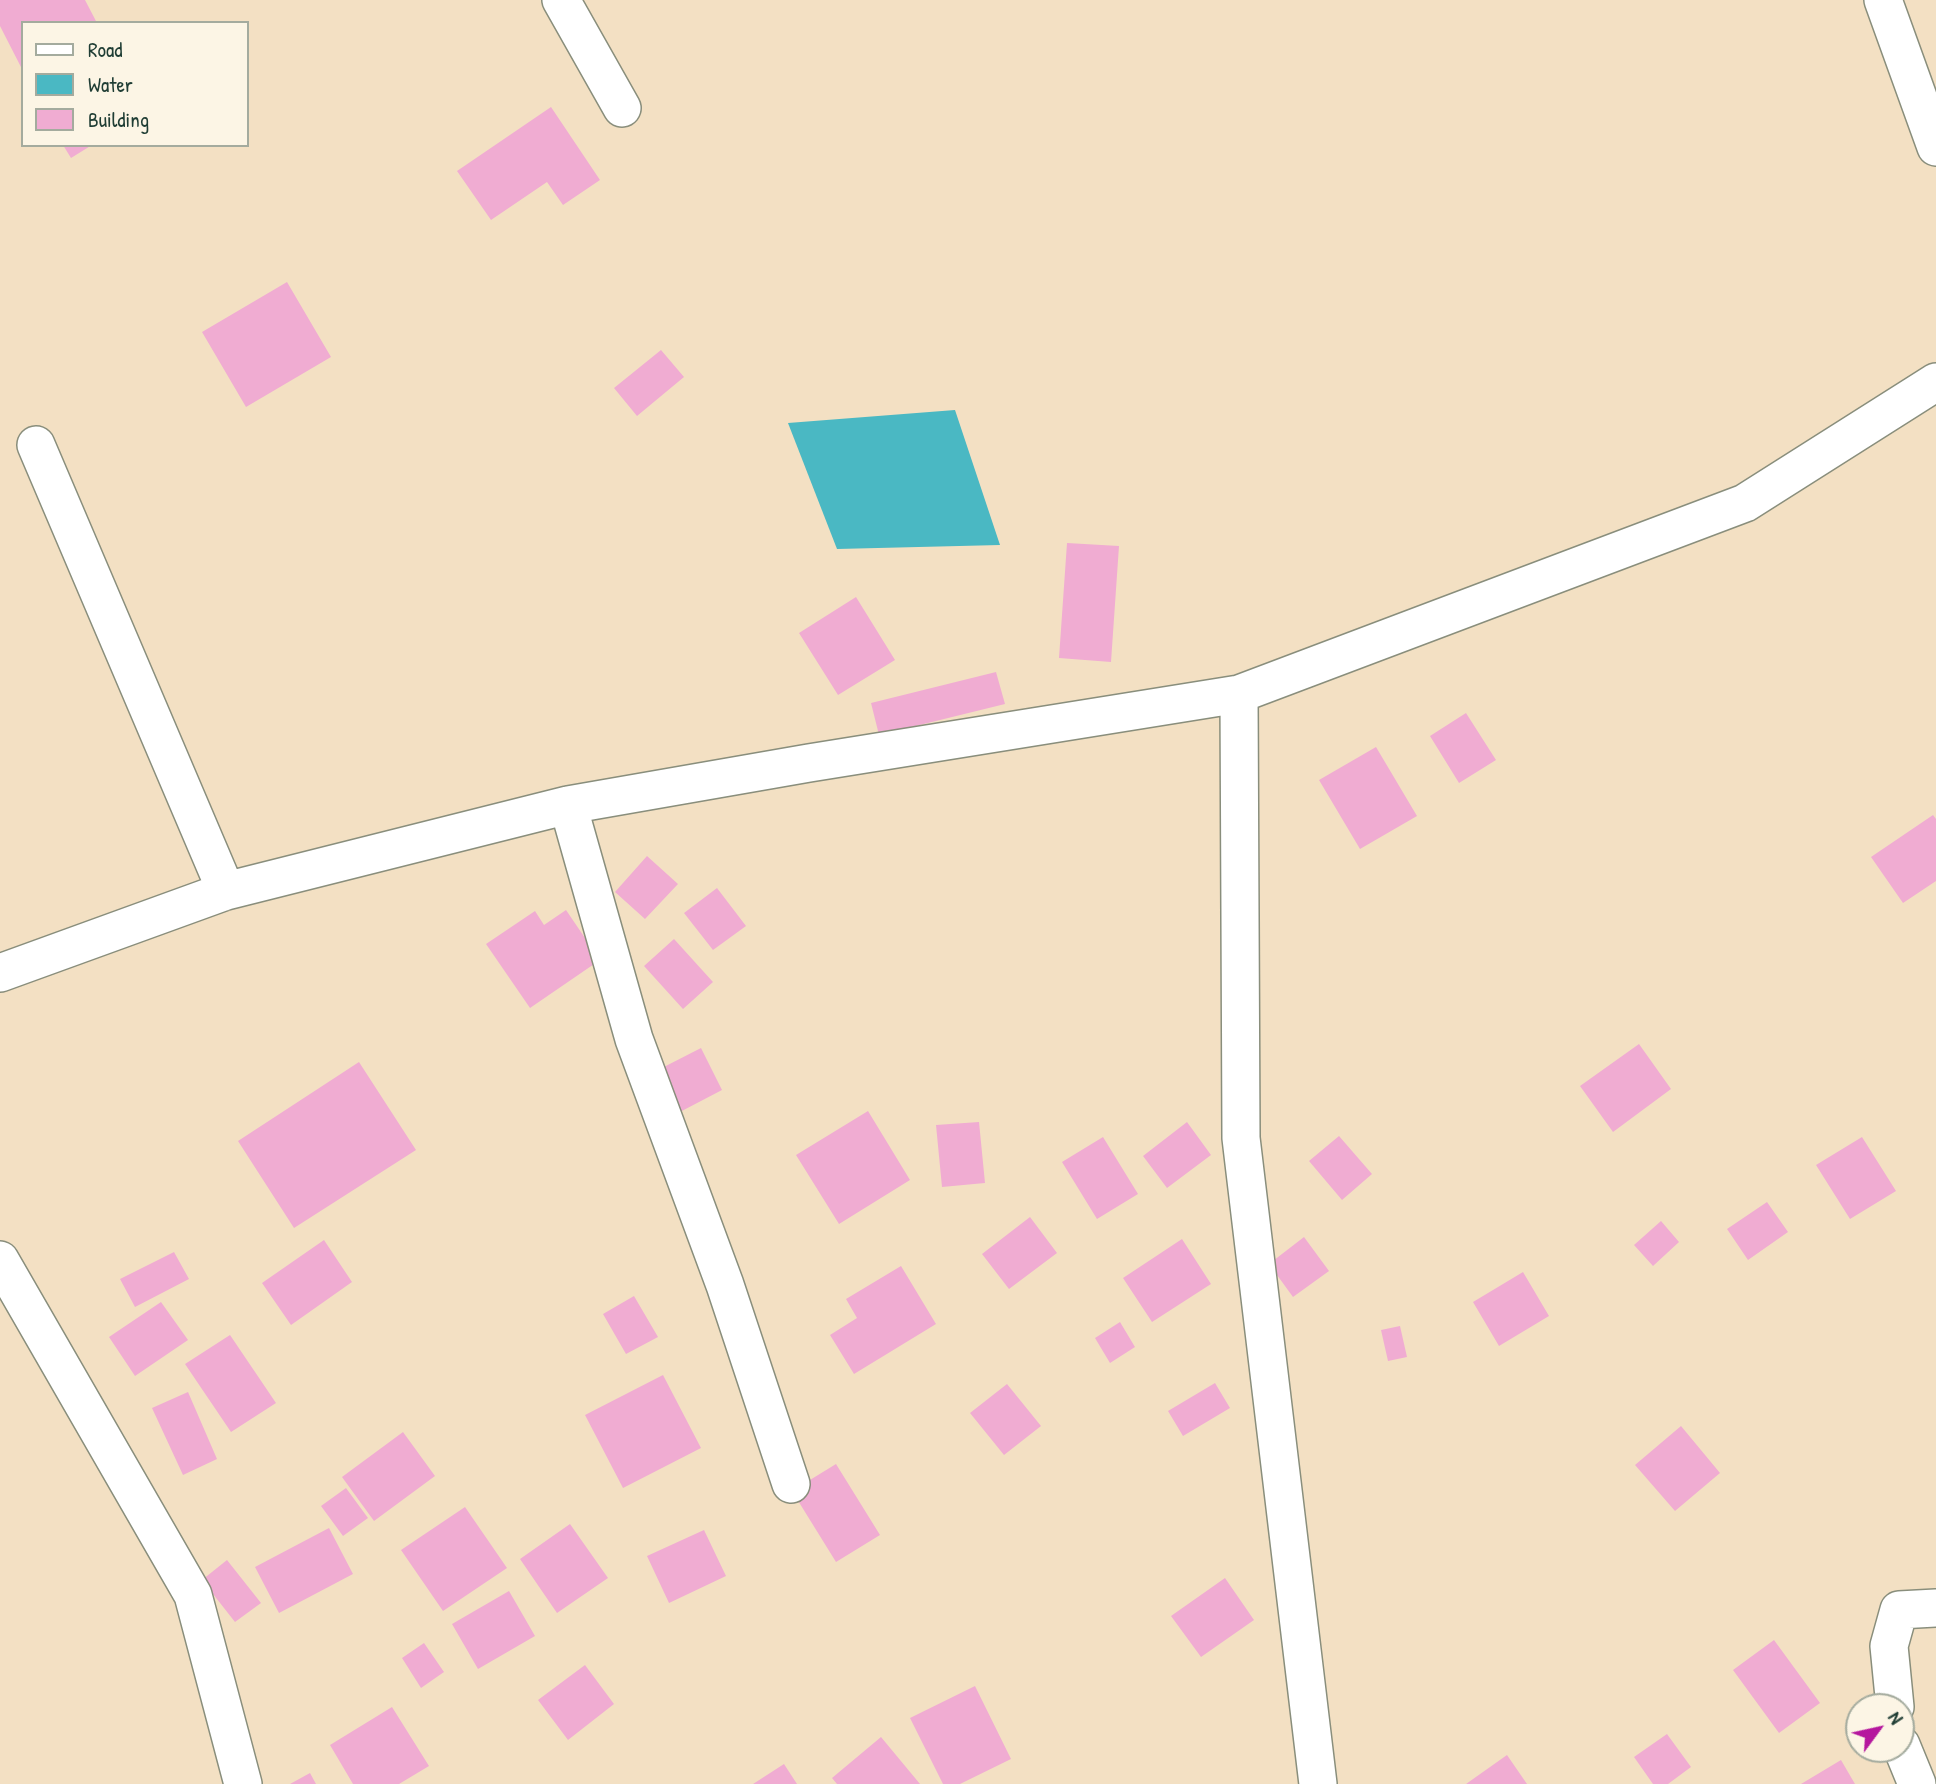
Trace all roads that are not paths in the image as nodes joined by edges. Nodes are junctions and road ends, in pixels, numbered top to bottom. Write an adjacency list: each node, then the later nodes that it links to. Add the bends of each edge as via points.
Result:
1 (561, 0): 3 (street)
2 (1883, 0): 4 (street)
3 (622, 108)
4 (1936, 147)
5 (1936, 382): 7 (street, via 1745,503)
6 (37, 444): 9 (street)
7 (1239, 694): 8 (street); 17 (street, via 1241,1138)
8 (568, 805): 9 (street); 12 (street, via 634,1039 725,1285)
9 (226, 891): 10 (street)
10 (0, 973)
11 (0, 1261): 16 (street, via 192,1595)
12 (791, 1484)
13 (1936, 1608): 14 (street, via 1899,1610 1889,1646)
14 (1894, 1693)
15 (1908, 1763): 18 (street)
16 (243, 1784)
17 (1318, 1784)
18 (1917, 1784)

